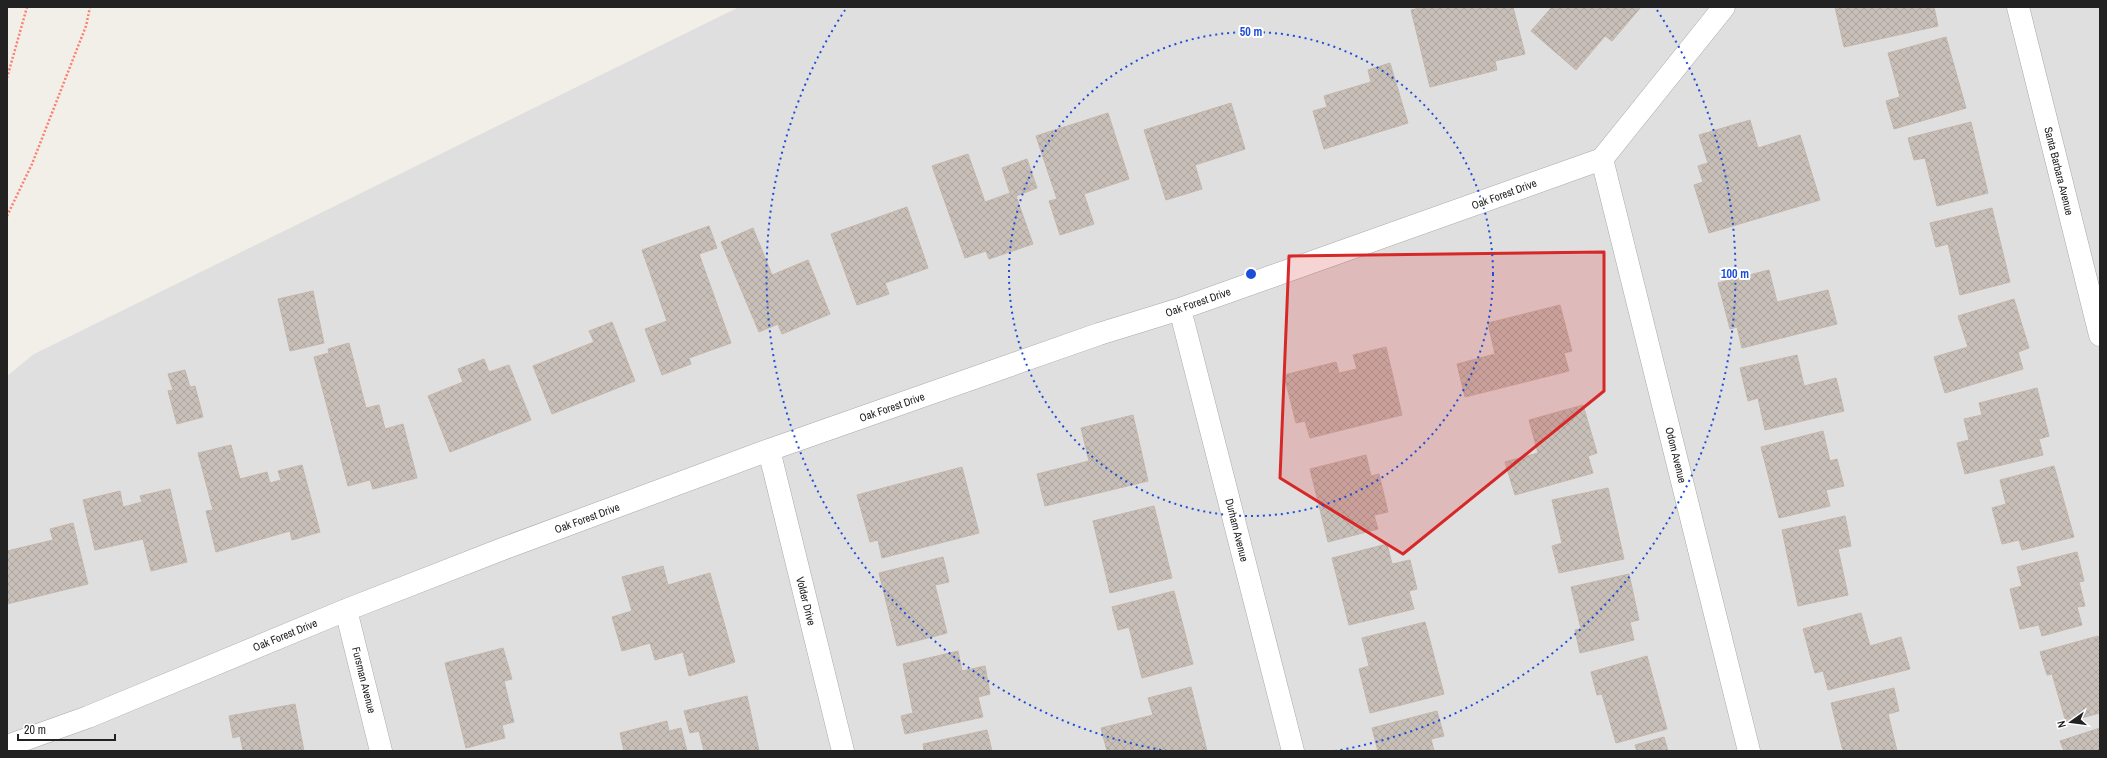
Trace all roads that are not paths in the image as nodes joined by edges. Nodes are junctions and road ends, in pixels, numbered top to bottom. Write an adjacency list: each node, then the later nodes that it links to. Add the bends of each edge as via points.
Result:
1 (1724, 7): 3 (street)
2 (2018, 7): 5 (street, Santa Barbara Avenue)
3 (1602, 159): 4 (street, Oak Forest Drive); 12 (street, Odom Avenue)
4 (1180, 309): 6 (street, Oak Forest Drive, via 1099,334); 11 (street, Durham Avenue)
5 (2100, 335)
6 (769, 450): 7 (street, Oak Forest Drive); 10 (street, Volder Drive)
7 (346, 610): 8 (street, Oak Forest Drive, via 88,717); 9 (street, Fursman Avenue)
8 (7, 746)
9 (381, 751)
10 (843, 751)
11 (1293, 751)
12 (1749, 751)

